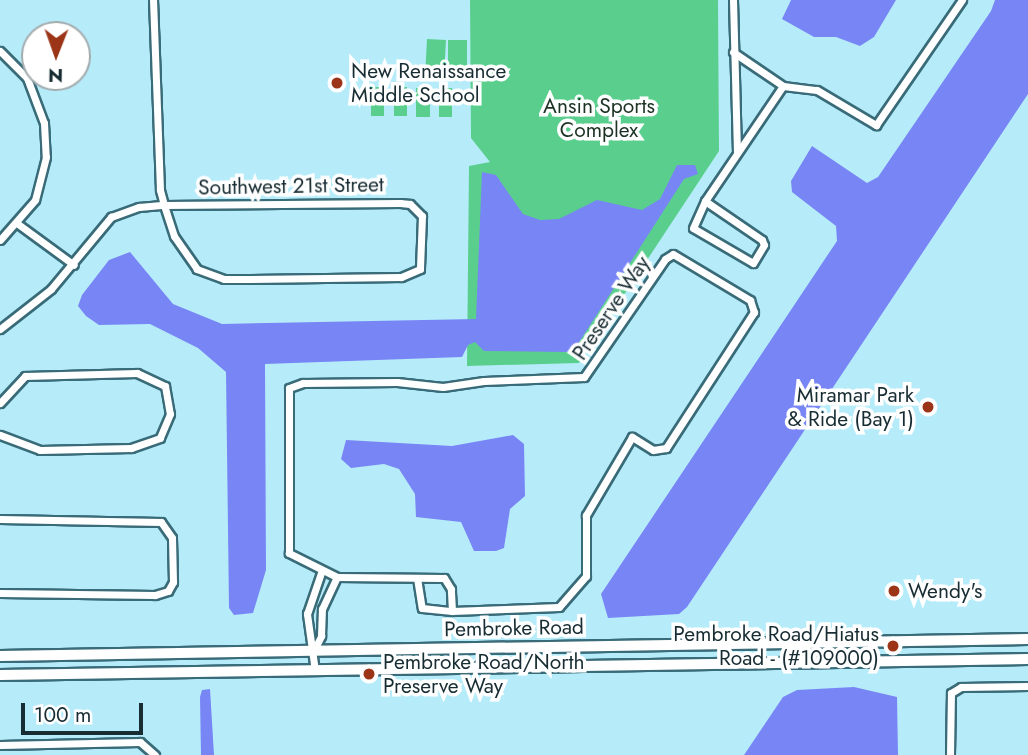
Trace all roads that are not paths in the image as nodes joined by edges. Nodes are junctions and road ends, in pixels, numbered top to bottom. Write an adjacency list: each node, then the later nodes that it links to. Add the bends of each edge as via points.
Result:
1 (153, 0): 9 (street, via 156,163)
2 (733, 0): 5 (street)
3 (962, 0): 6 (street, via 880,124 873,125 815,89)
4 (0, 51): 10 (street, via 27,78 44,123 46,157 35,201)
5 (733, 52): 6 (street); 7 (street)
6 (783, 86): 7 (street)
7 (737, 151): 8 (street)
8 (705, 201): 8 (street, via 693,228 753,263 764,245 762,240)
9 (164, 205): 9 (street, Southwest 21st Street, via 400,203 418,208 422,216 422,262 416,274 224,279 197,269 174,236); 12 (street, Southwest 21st Street, via 125,209 111,217)
10 (18, 224): 11 (street); 12 (street)
11 (0, 240)
12 (74, 265): 13 (street, Southwest 21st Street)
13 (0, 329)
14 (0, 404): 15 (street, via 25,376 137,373 165,386 170,414 160,438 131,448 40,450)
15 (0, 435)
16 (0, 519): 20 (street, via 161,522 168,528 173,571 168,591 155,595)
17 (322, 570): 18 (street, Preserve Way); 21 (street); 23 (street, Preserve Way, via 289,553 286,399 294,384 397,382 443,387 584,377 665,259 673,254 750,300 754,313 666,447 653,450 632,437 586,515 586,576 559,607)
18 (337, 577): 19 (street, Preserve Way); 22 (street)
19 (417, 578): 23 (street, via 422,608); 23 (street, Preserve Way, via 449,582)
20 (0, 593)
21 (311, 596): 22 (street); 27 (street, via 306,626)
22 (325, 601): 27 (street, via 321,636)
23 (452, 611)
24 (942, 639): 25 (main road, Pembroke Road); 26 (main road, Pembroke Road); 29 (main road)
25 (1028, 639)
26 (664, 645): 27 (main road, Pembroke Road); 31 (main road)
27 (314, 650): 28 (main road, Pembroke Road); 32 (street)
28 (0, 656)
29 (941, 659): 30 (main road, Pembroke Road); 31 (main road, Pembroke Road)
30 (1028, 659)
31 (664, 664): 32 (main road, Pembroke Road)
32 (315, 671): 33 (main road, Pembroke Road)
33 (0, 675)
34 (1028, 686): 39 (street, via 961,688 951,693)
35 (67, 743): 36 (street); 37 (street); 38 (street, via 140,742)
36 (0, 745)
37 (67, 755)
38 (155, 755)
39 (950, 755)

